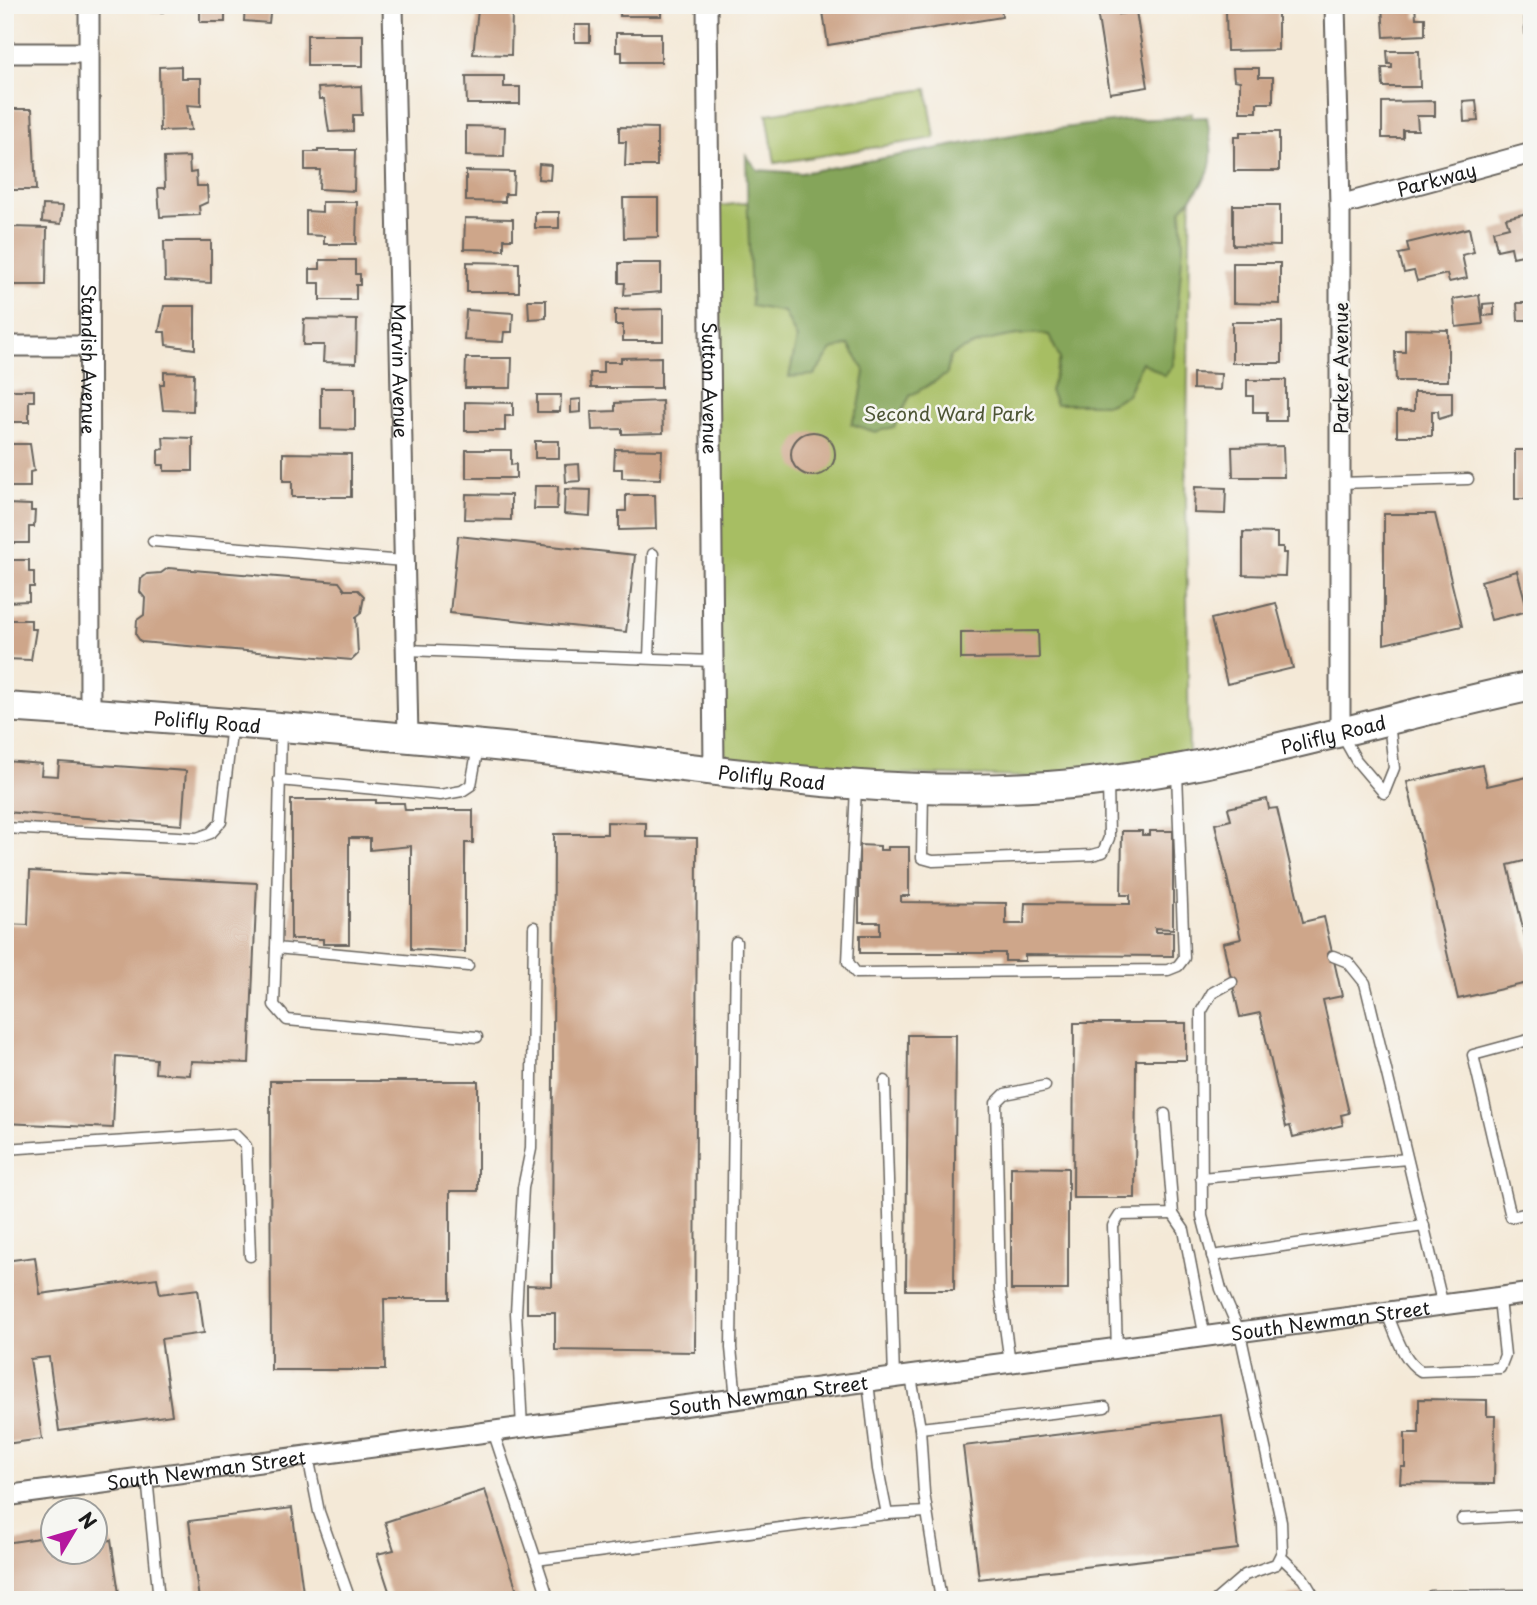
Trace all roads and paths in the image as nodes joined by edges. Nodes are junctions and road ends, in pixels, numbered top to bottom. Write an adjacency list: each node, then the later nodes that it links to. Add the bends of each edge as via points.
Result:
1 (89, 5): 6 (street, Standish Avenue)
2 (393, 5): 15 (street, Marvin Avenue)
3 (707, 5): 18 (street, Sutton Avenue)
4 (1335, 5): 8 (street, Parker Avenue)
5 (5, 54): 6 (street)
6 (88, 54): 10 (street, Standish Avenue)
7 (1532, 153): 8 (street, Parkway)
8 (1340, 205): 12 (street, Parker Avenue)
9 (5, 346): 10 (street)
10 (88, 346): 21 (street, Standish Avenue)
11 (1468, 479): 12 (lane)
12 (1340, 483): 25 (street, Parker Avenue)
13 (153, 541): 15 (lane)
14 (653, 554): 17 (lane)
15 (404, 561): 16 (street, Marvin Avenue)
16 (406, 649): 17 (lane); 26 (street, Marvin Avenue)
17 (649, 658): 18 (lane)
18 (712, 661): 29 (street, Sutton Avenue)
19 (1532, 686): 22 (main road, Polifly Road)
20 (5, 707): 21 (main road, Polifly Road)
21 (90, 713): 23 (main road, Polifly Road)
22 (1388, 720): 25 (main road, Polifly Road); 25 (lane, via 1394,768 1384,793)
23 (232, 723): 24 (main road, Polifly Road); 34 (lane, via 220,822 211,833 197,838)
24 (281, 727): 26 (main road, Polifly Road); 30 (lane)
25 (1340, 732): 28 (main road, Polifly Road)
26 (408, 737): 27 (main road, Polifly Road)
27 (479, 745): 29 (main road, Polifly Road); 30 (lane, via 471,785 440,795)
28 (1176, 769): 31 (main road, Polifly Road); 32 (lane, via 1184,958 1168,970 856,973 848,962)
29 (713, 770): 32 (main road, Polifly Road)
30 (279, 780): 37 (lane)
31 (1108, 780): 33 (main road, Polifly Road, via 1033,787); 33 (lane, via 1109,838 1102,852 1092,855 922,858)
32 (856, 783): 33 (main road, Polifly Road)
33 (923, 788)
34 (5, 828)
35 (534, 927): 66 (lane, via 531,1149 523,1188 516,1312)
36 (736, 942): 64 (lane, via 731,1348)
37 (276, 948): 39 (lane); 41 (lane, via 274,1005 287,1020)
38 (1332, 957): 47 (lane, via 1348,962 1365,983)
39 (468, 966)
40 (1232, 982): 48 (lane, via 1212,993 1201,1012)
41 (477, 1037)
42 (1532, 1039): 49 (lane, via 1473,1055 1511,1217)
43 (885, 1080): 62 (lane)
44 (1045, 1086): 61 (lane, via 1005,1094 996,1104 1000,1290)
45 (1165, 1114): 50 (lane)
46 (5, 1149): 52 (lane, via 233,1134 246,1146)
47 (1407, 1159): 48 (lane); 51 (lane)
48 (1201, 1178): 53 (lane, via 1202,1216)
49 (1532, 1212)
50 (1173, 1214): 59 (lane, via 1184,1230); 60 (lane, via 1120,1215 1113,1226)
51 (1424, 1226): 53 (lane); 56 (lane)
52 (250, 1256)
53 (1212, 1256): 58 (lane)
54 (1532, 1293): 55 (street, South Newman Street)
55 (1499, 1299): 56 (street, South Newman Street); 57 (lane, via 1505,1355 1500,1368 1487,1370 1421,1371 1412,1366)
56 (1443, 1306): 57 (street, South Newman Street)
57 (1387, 1314): 58 (street, South Newman Street)
58 (1240, 1333): 59 (street, South Newman Street); 76 (lane, via 1282,1521)
59 (1205, 1338): 60 (street, South Newman Street)
60 (1117, 1349): 61 (street, South Newman Street)
61 (1010, 1363): 62 (street, South Newman Street)
62 (903, 1378): 63 (street, South Newman Street); 67 (lane)
63 (867, 1382): 64 (street, South Newman Street); 73 (lane)
64 (736, 1399): 66 (street, South Newman Street)
65 (1105, 1407): 67 (lane)
66 (523, 1428): 68 (street, South Newman Street)
67 (920, 1428): 72 (lane)
68 (493, 1432): 69 (street, South Newman Street); 77 (lane)
69 (308, 1456): 70 (street, South Newman Street); 80 (lane, via 319,1512)
70 (147, 1477): 71 (street, South Newman Street); 79 (lane)
71 (5, 1496)
72 (927, 1512): 73 (lane); 82 (lane)
73 (887, 1514): 77 (lane)
74 (1532, 1515): 75 (lane)
75 (1462, 1519)
76 (1281, 1557): 83 (lane, via 1276,1564 1245,1575); 84 (lane, via 1303,1578)
77 (536, 1560): 81 (lane)
78 (1532, 1595): 85 (lane, via 1431,1596)
79 (159, 1600)
80 (350, 1600)
81 (549, 1600)
82 (940, 1600)
83 (1216, 1600)
84 (1316, 1600)
85 (1431, 1600)

